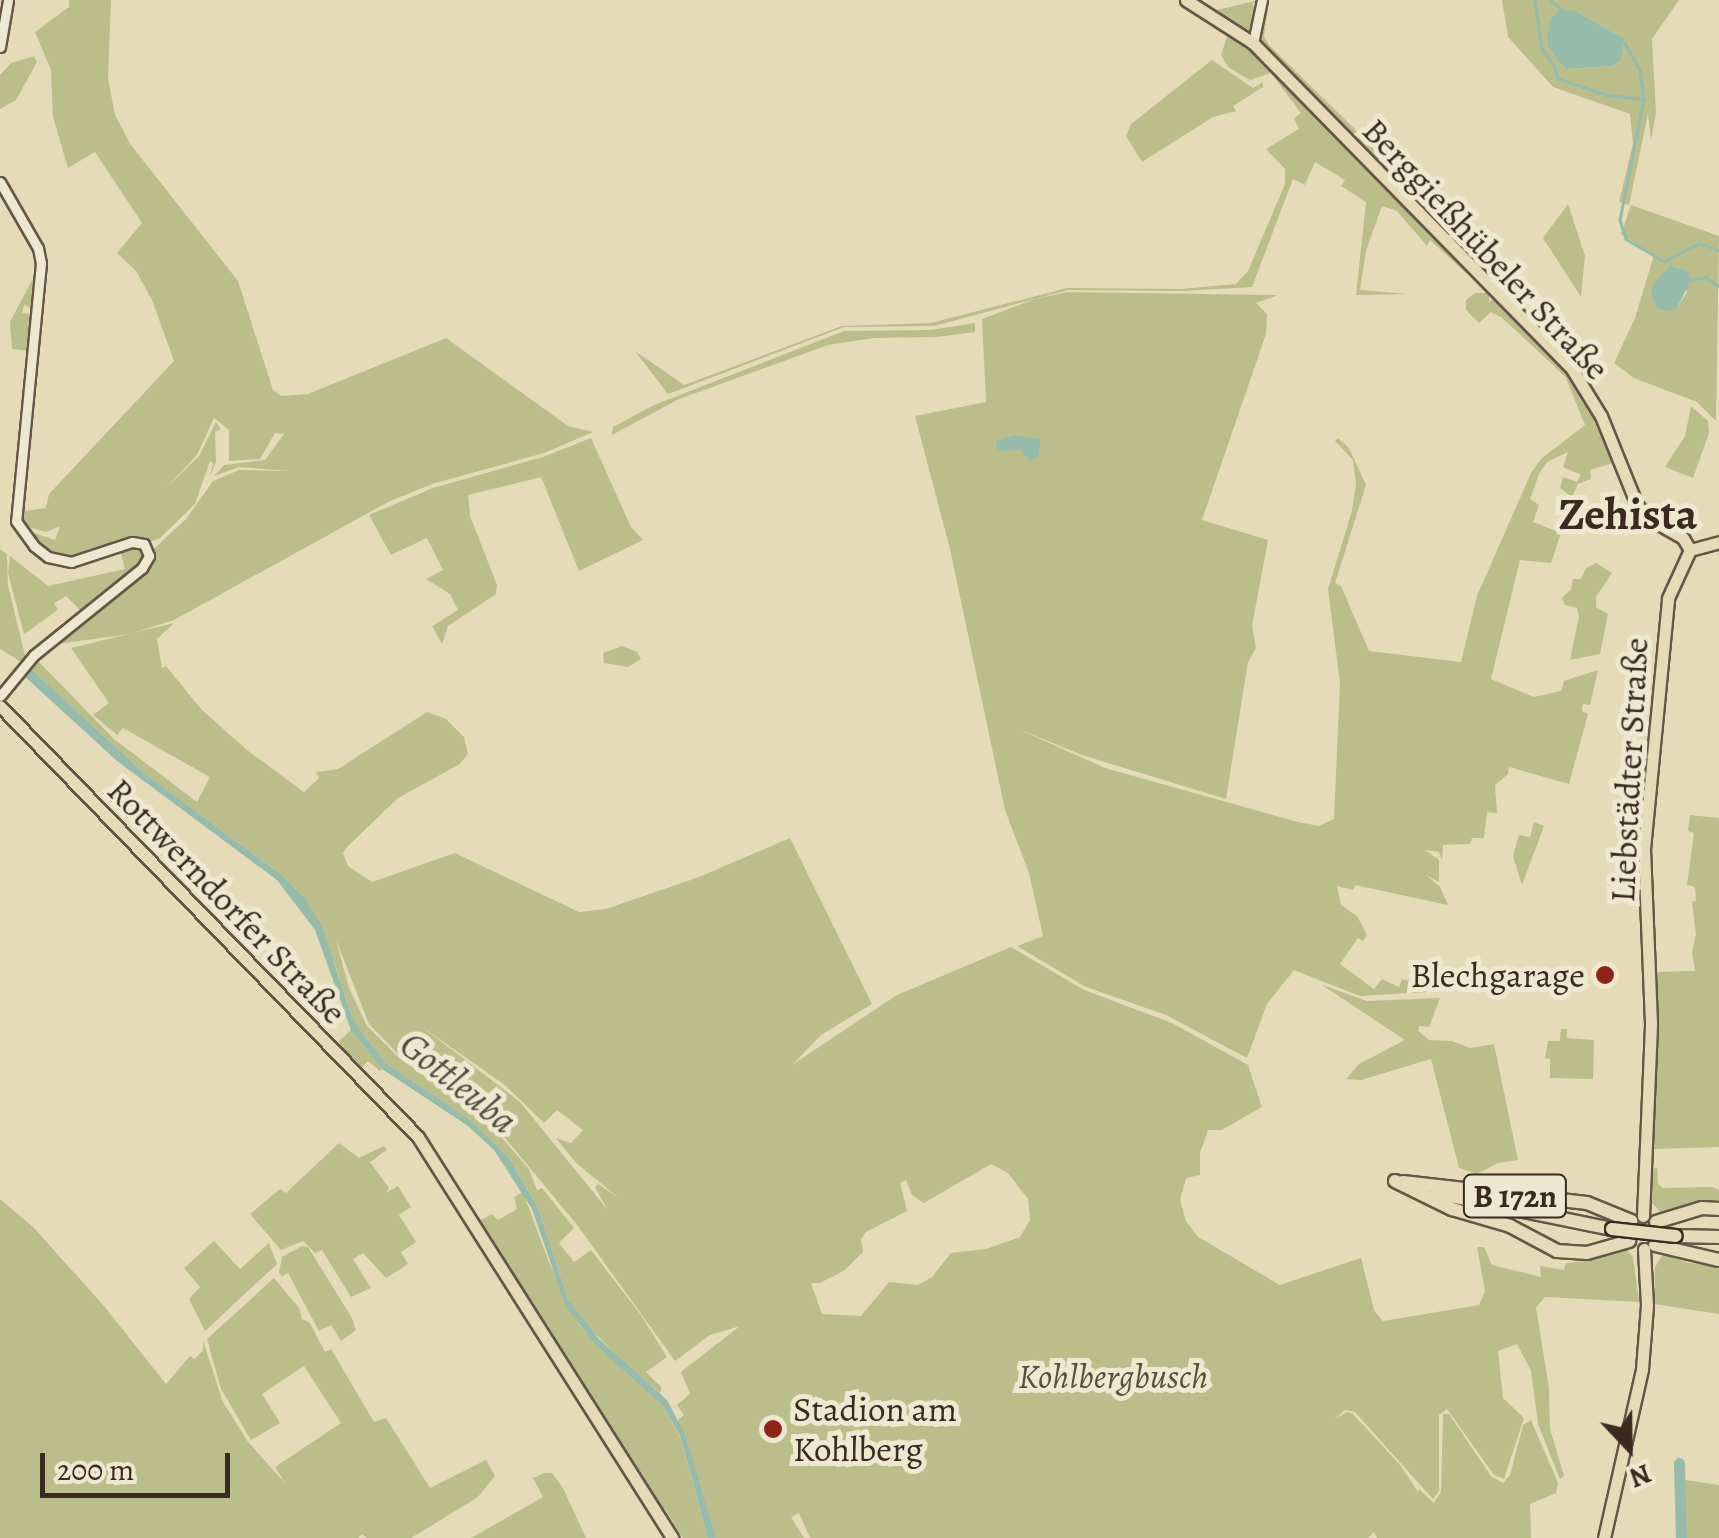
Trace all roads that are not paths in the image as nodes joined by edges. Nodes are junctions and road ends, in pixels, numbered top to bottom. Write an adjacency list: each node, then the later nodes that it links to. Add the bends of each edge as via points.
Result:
1 (8, 0): 5 (street)
2 (1186, 0): 4 (main road, Berggießhübeler Straße)
3 (1262, 0): 4 (street)
4 (1254, 43): 8 (main road, Berggießhübeler Straße, via 1572,369 1595,402 1636,505 1684,538)
5 (0, 47)
6 (0, 182): 9 (street, via 40,263 16,520 48,556 71,562 132,542 144,544 149,556 30,659)
7 (1719, 542): 8 (main road)
8 (1690, 550): 13 (main road, Liebstädter Straße, via 1668,598 1645,842 1651,1029)
9 (0, 696)
10 (0, 706): 18 (main road, Rottwerndorfer Straße, via 418,1138)
11 (1395, 1181): 13 (highway, B 172n, via 1588,1203); 14 (highway, B 172n, bridge, via 1522,1214); 15 (highway, via 1557,1251 1587,1253)
12 (1719, 1209): 13 (highway)
13 (1644, 1220): 15 (main road); 16 (main road, via 1660,1236)
14 (1719, 1237)
15 (1630, 1241): 16 (main road)
16 (1649, 1247): 17 (highway); 19 (main road, via 1642,1369)
17 (1719, 1260)
18 (672, 1538)
19 (1604, 1538)

